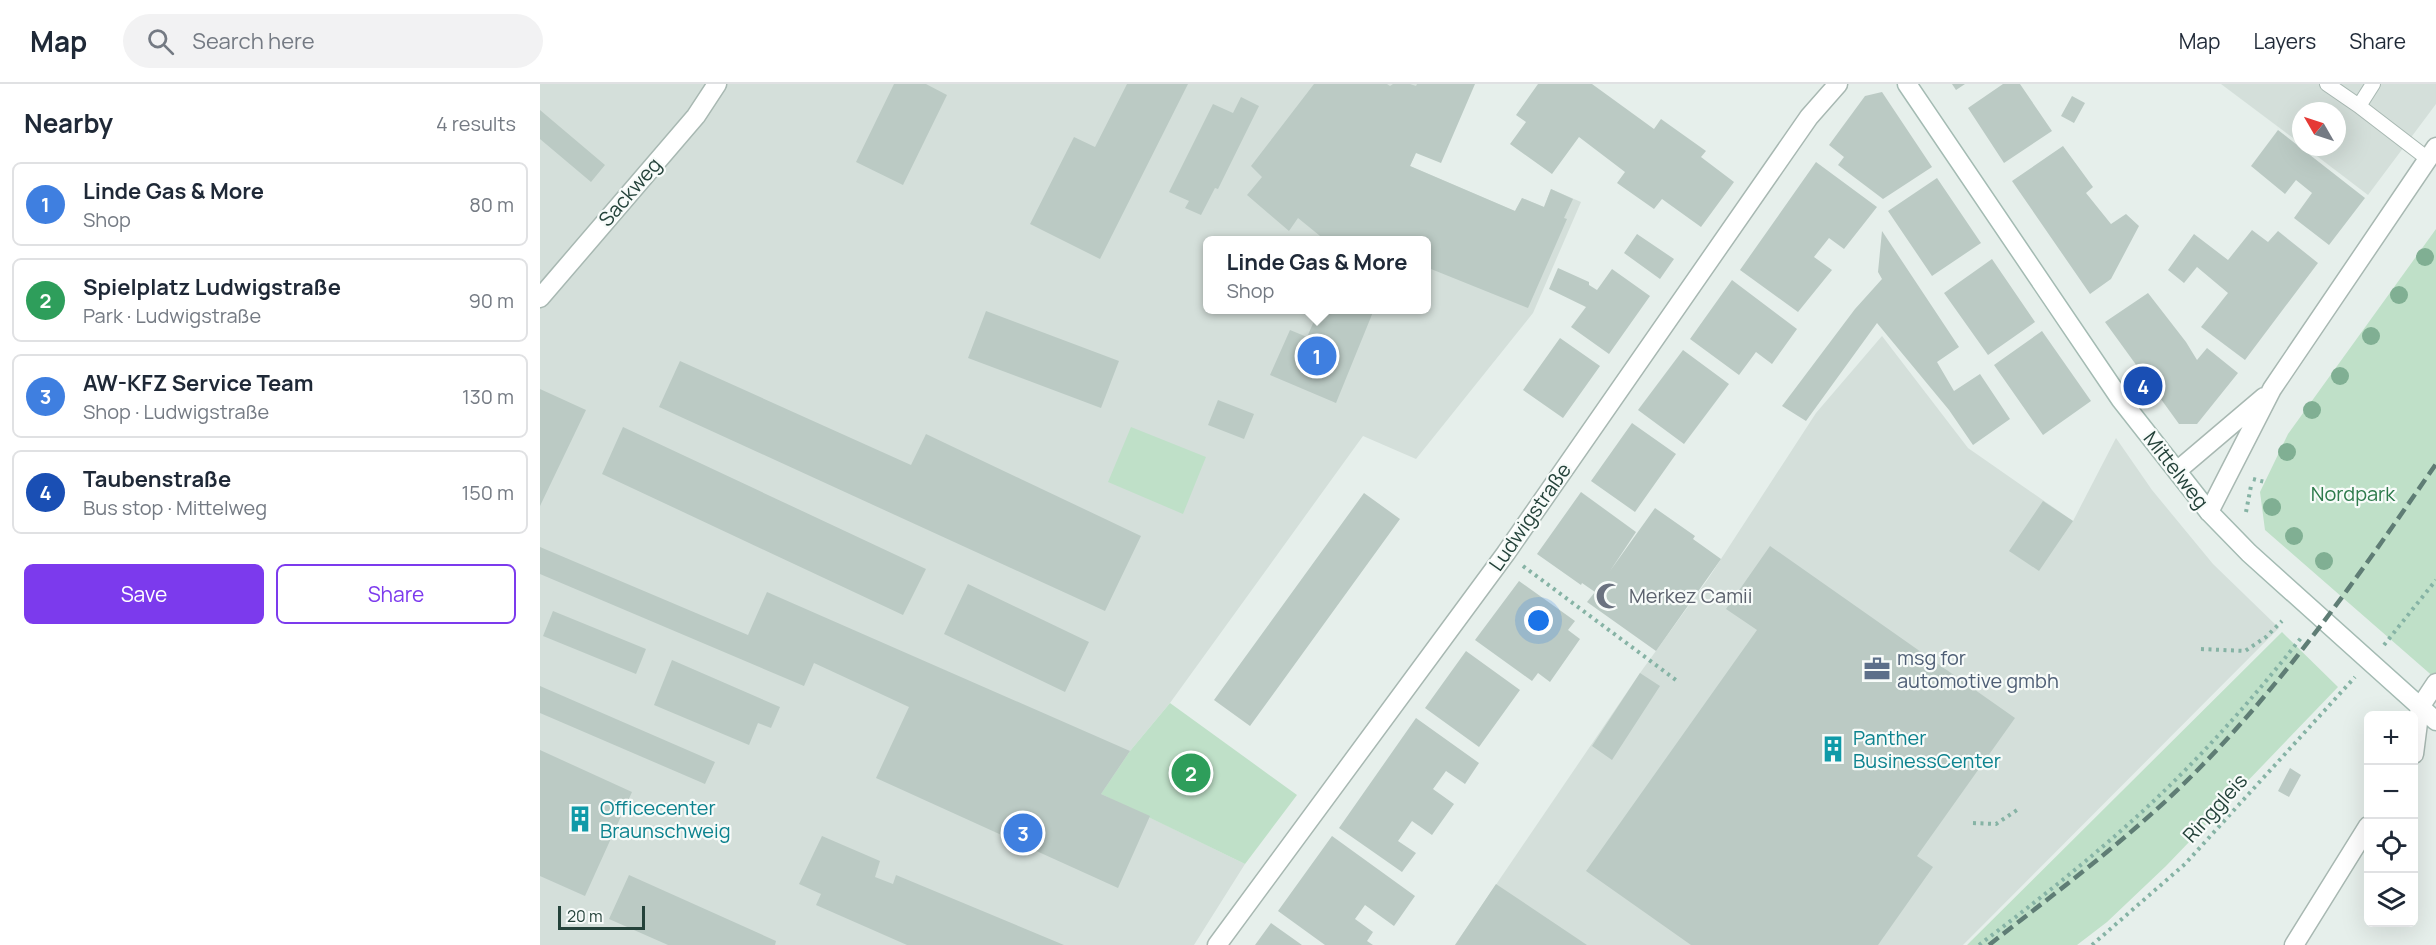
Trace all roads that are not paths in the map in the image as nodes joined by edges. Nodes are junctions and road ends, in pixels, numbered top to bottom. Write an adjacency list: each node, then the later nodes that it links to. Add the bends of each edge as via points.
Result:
1 (717, 84): 8 (street, Sackweg, via 696,116)
2 (1838, 84): 17 (street, Ludwigstraße, via 1809,117 1506,553)
3 (1907, 84): 10 (street, Mittelweg, via 2121,400)
4 (2327, 84): 6 (lane)
5 (2373, 84): 6 (lane)
6 (2359, 106): 7 (lane)
7 (2432, 153): 9 (street)
8 (540, 298)
9 (2272, 389): 10 (street); 11 (street)
10 (2178, 470): 11 (street, Mittelweg)
11 (2209, 512): 13 (street, Mittelweg)
12 (2436, 683): 13 (street)
13 (2420, 707): 14 (street, Mittelweg); 15 (street)
14 (2436, 721)
15 (2418, 723)
16 (2364, 832): 18 (street)
17 (1217, 945)
18 (2294, 945)

